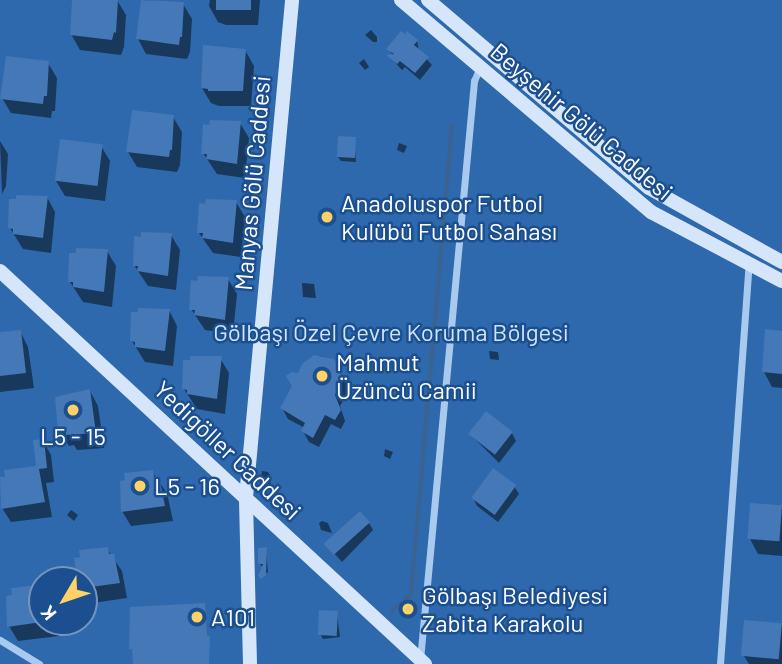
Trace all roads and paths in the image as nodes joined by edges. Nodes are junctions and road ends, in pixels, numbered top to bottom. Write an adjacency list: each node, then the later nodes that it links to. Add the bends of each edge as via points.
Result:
1 (292, 0): 12 (street, Manyas Gölü Caddesi)
2 (401, 0): 5 (street, Beyşehir Gölü Caddesi)
3 (428, 0): 4 (street)
4 (478, 40): 5 (street); 6 (street)
5 (467, 54): 7 (street, Beyşehir Gölü Caddesi)
6 (503, 62): 7 (street); 8 (street, via 664,199)
7 (486, 71): 9 (street, Beyşehir Gölü Caddesi, via 651,212); 14 (street, via 474,81)
8 (782, 262)
9 (749, 264): 11 (street, Beyşehir Gölü Caddesi); 17 (street)
10 (0, 271): 12 (street, Yedigöller Caddesi)
11 (782, 281)
12 (246, 497): 14 (street, Yedigöller Caddesi); 16 (street, Manyas Gölü Caddesi)
13 (0, 640): 15 (street)
14 (422, 663)
15 (39, 664)
16 (250, 664)
17 (720, 664)

